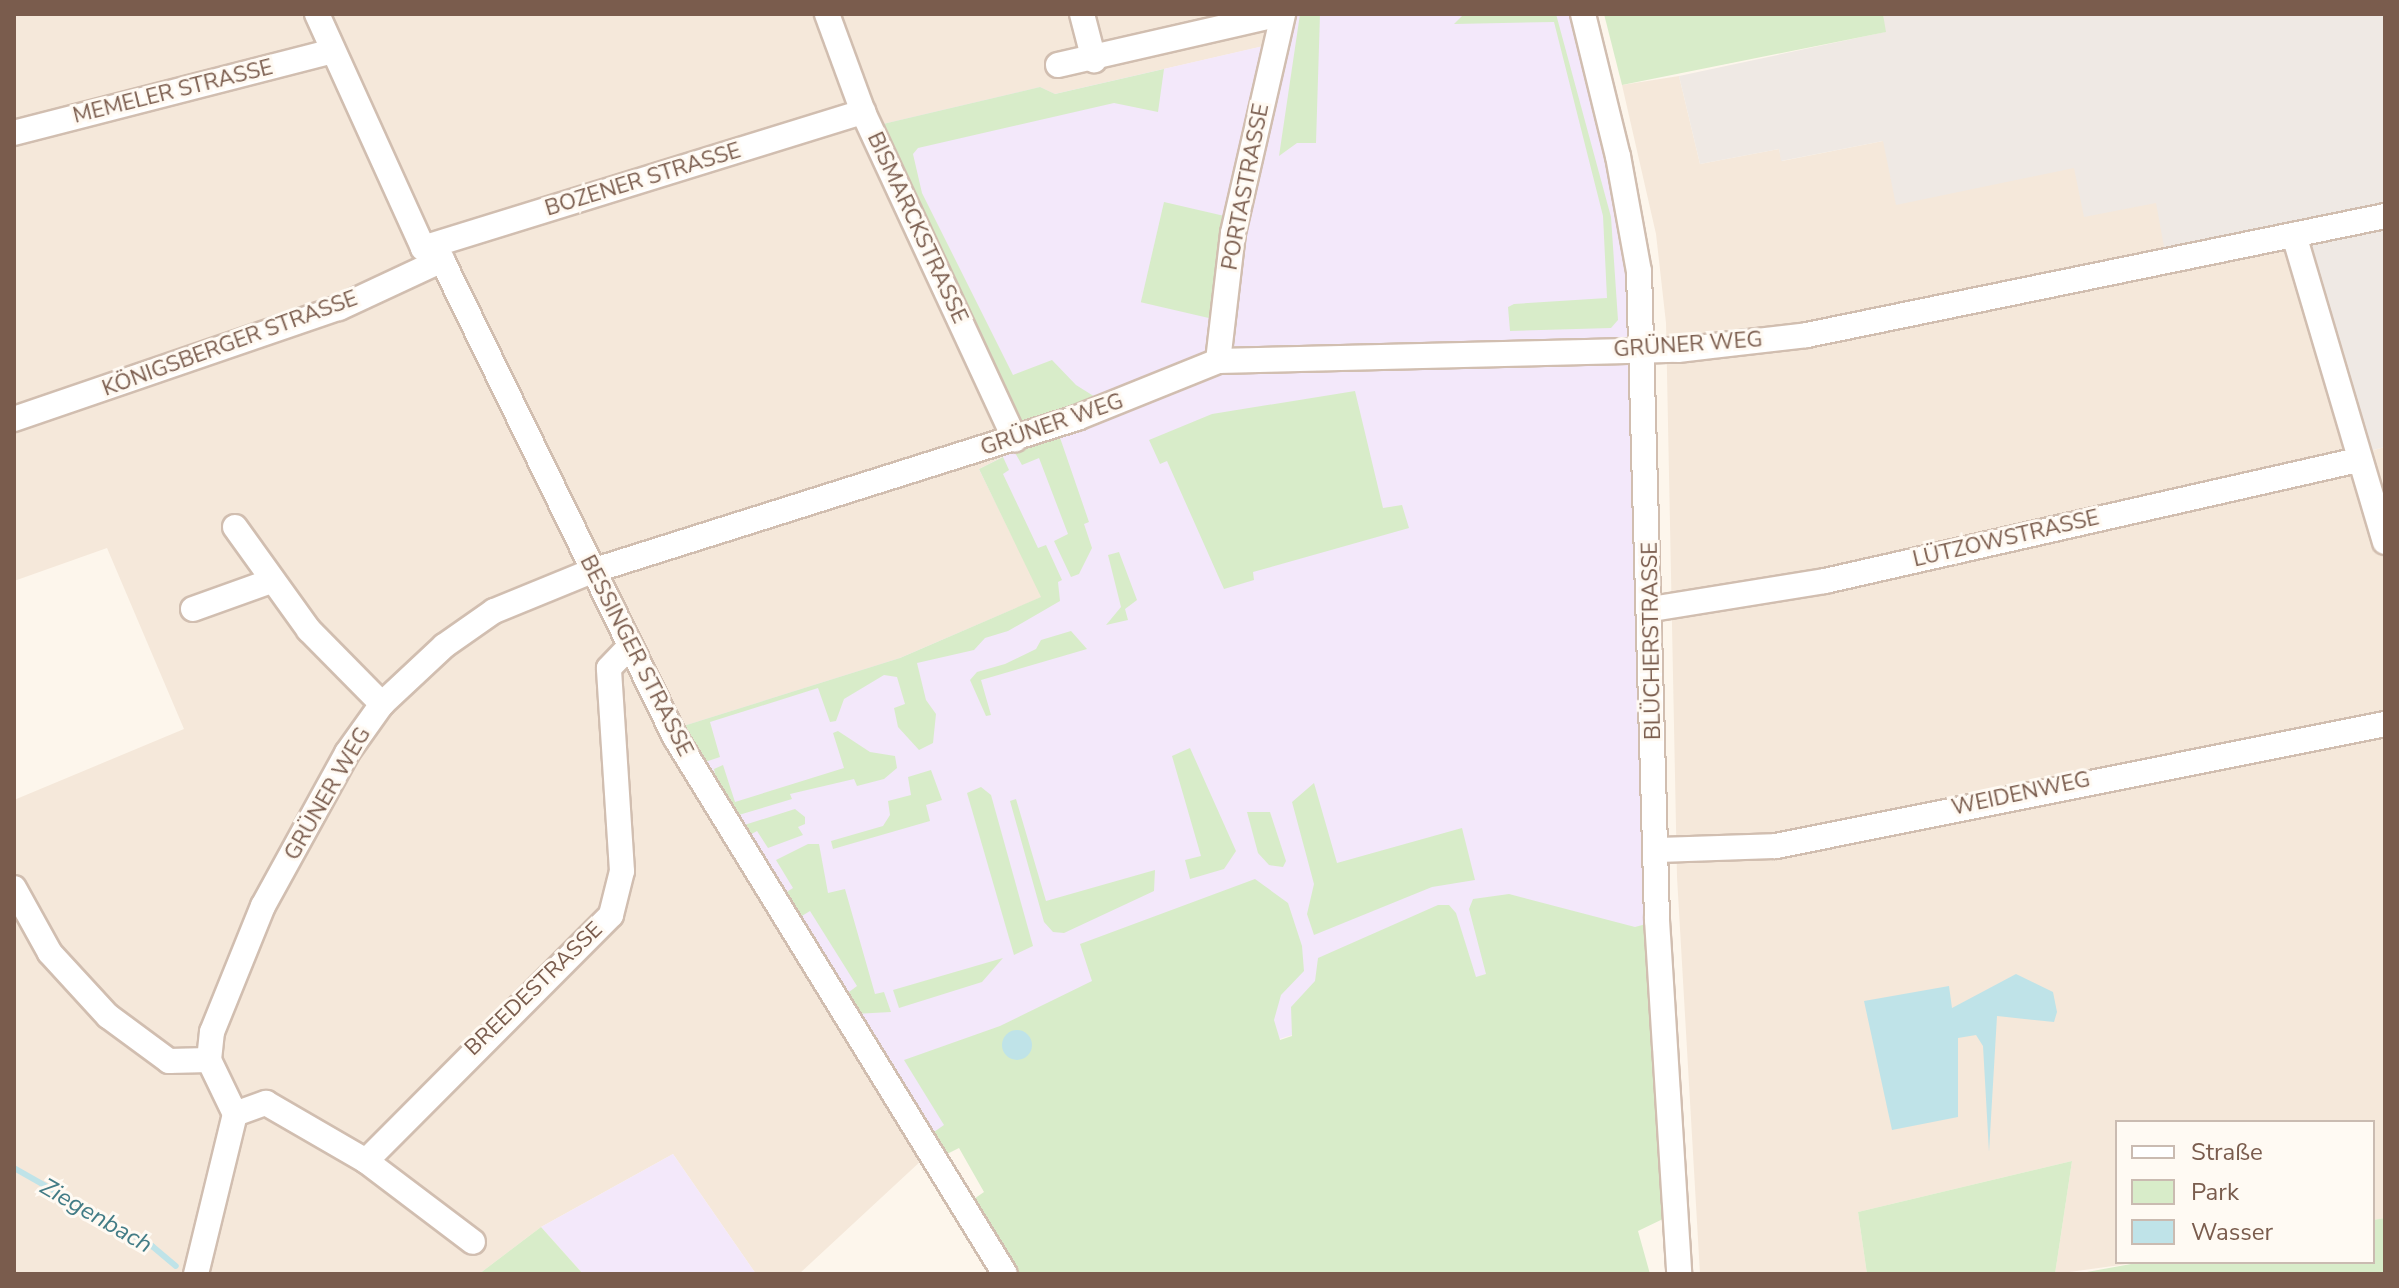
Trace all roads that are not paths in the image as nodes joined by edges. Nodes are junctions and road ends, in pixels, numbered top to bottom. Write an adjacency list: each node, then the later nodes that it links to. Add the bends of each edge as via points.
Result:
1 (317, 14): 6 (street, BESSINGER STRASSE)
2 (827, 14): 9 (street, BISMARCKSTRASSE)
3 (1082, 14): 7 (street)
4 (1282, 14): 7 (street); 15 (street, PORTASTRASSE, via 1233,233)
5 (1583, 14): 14 (street, BLÜCHERSTRASSE, via 1624,184 1639,271)
6 (333, 51): 10 (street, MEMELER STRASSE); 13 (street, BESSINGER STRASSE)
7 (1094, 60): 8 (street)
8 (1058, 65)
9 (863, 112): 13 (street, BOZENER STRASSE); 17 (street, BISMARCKSTRASSE)
10 (14, 133)
11 (2385, 216): 12 (street, GRÜNER WEG)
12 (2294, 235): 14 (street, GRÜNER WEG, via 1807,335); 18 (street)
13 (433, 254): 16 (street, KÖNIGSBERGER STRASSE, via 339,308); 21 (street, BESSINGER STRASSE)
14 (1644, 350): 15 (street, GRÜNER WEG); 24 (street, BLÜCHERSTRASSE)
15 (1218, 361): 17 (street, GRÜNER WEG)
16 (14, 419)
17 (1015, 439): 21 (street, GRÜNER WEG)
18 (2358, 460): 20 (street); 24 (street, LÜTZOWSTRASSE, via 1825,581)
19 (235, 527): 22 (street)
20 (2385, 542)
21 (592, 571): 25 (street, BESSINGER STRASSE); 26 (street, GRÜNER WEG, via 494,611 444,646)
22 (271, 581): 23 (street); 26 (street, via 309,630)
23 (193, 609)
24 (1652, 609): 28 (street, BLÜCHERSTRASSE)
25 (629, 647): 32 (street, BREEDESTRASSE, via 609,668 622,871 611,915); 35 (street, BESSINGER STRASSE, via 675,737)
26 (382, 704): 30 (street, GRÜNER WEG, via 347,753 263,906 212,1032)
27 (2385, 724): 28 (street, WEIDENWEG, via 1776,846)
28 (1656, 850): 36 (street, BLÜCHERSTRASSE)
29 (14, 888): 30 (street, via 50,953 108,1016 169,1061)
30 (209, 1060): 31 (street)
31 (235, 1114): 32 (street, via 266,1103); 34 (street)
32 (366, 1161): 33 (street)
33 (473, 1242)
34 (196, 1274)
35 (1005, 1274)
36 (1679, 1274)

